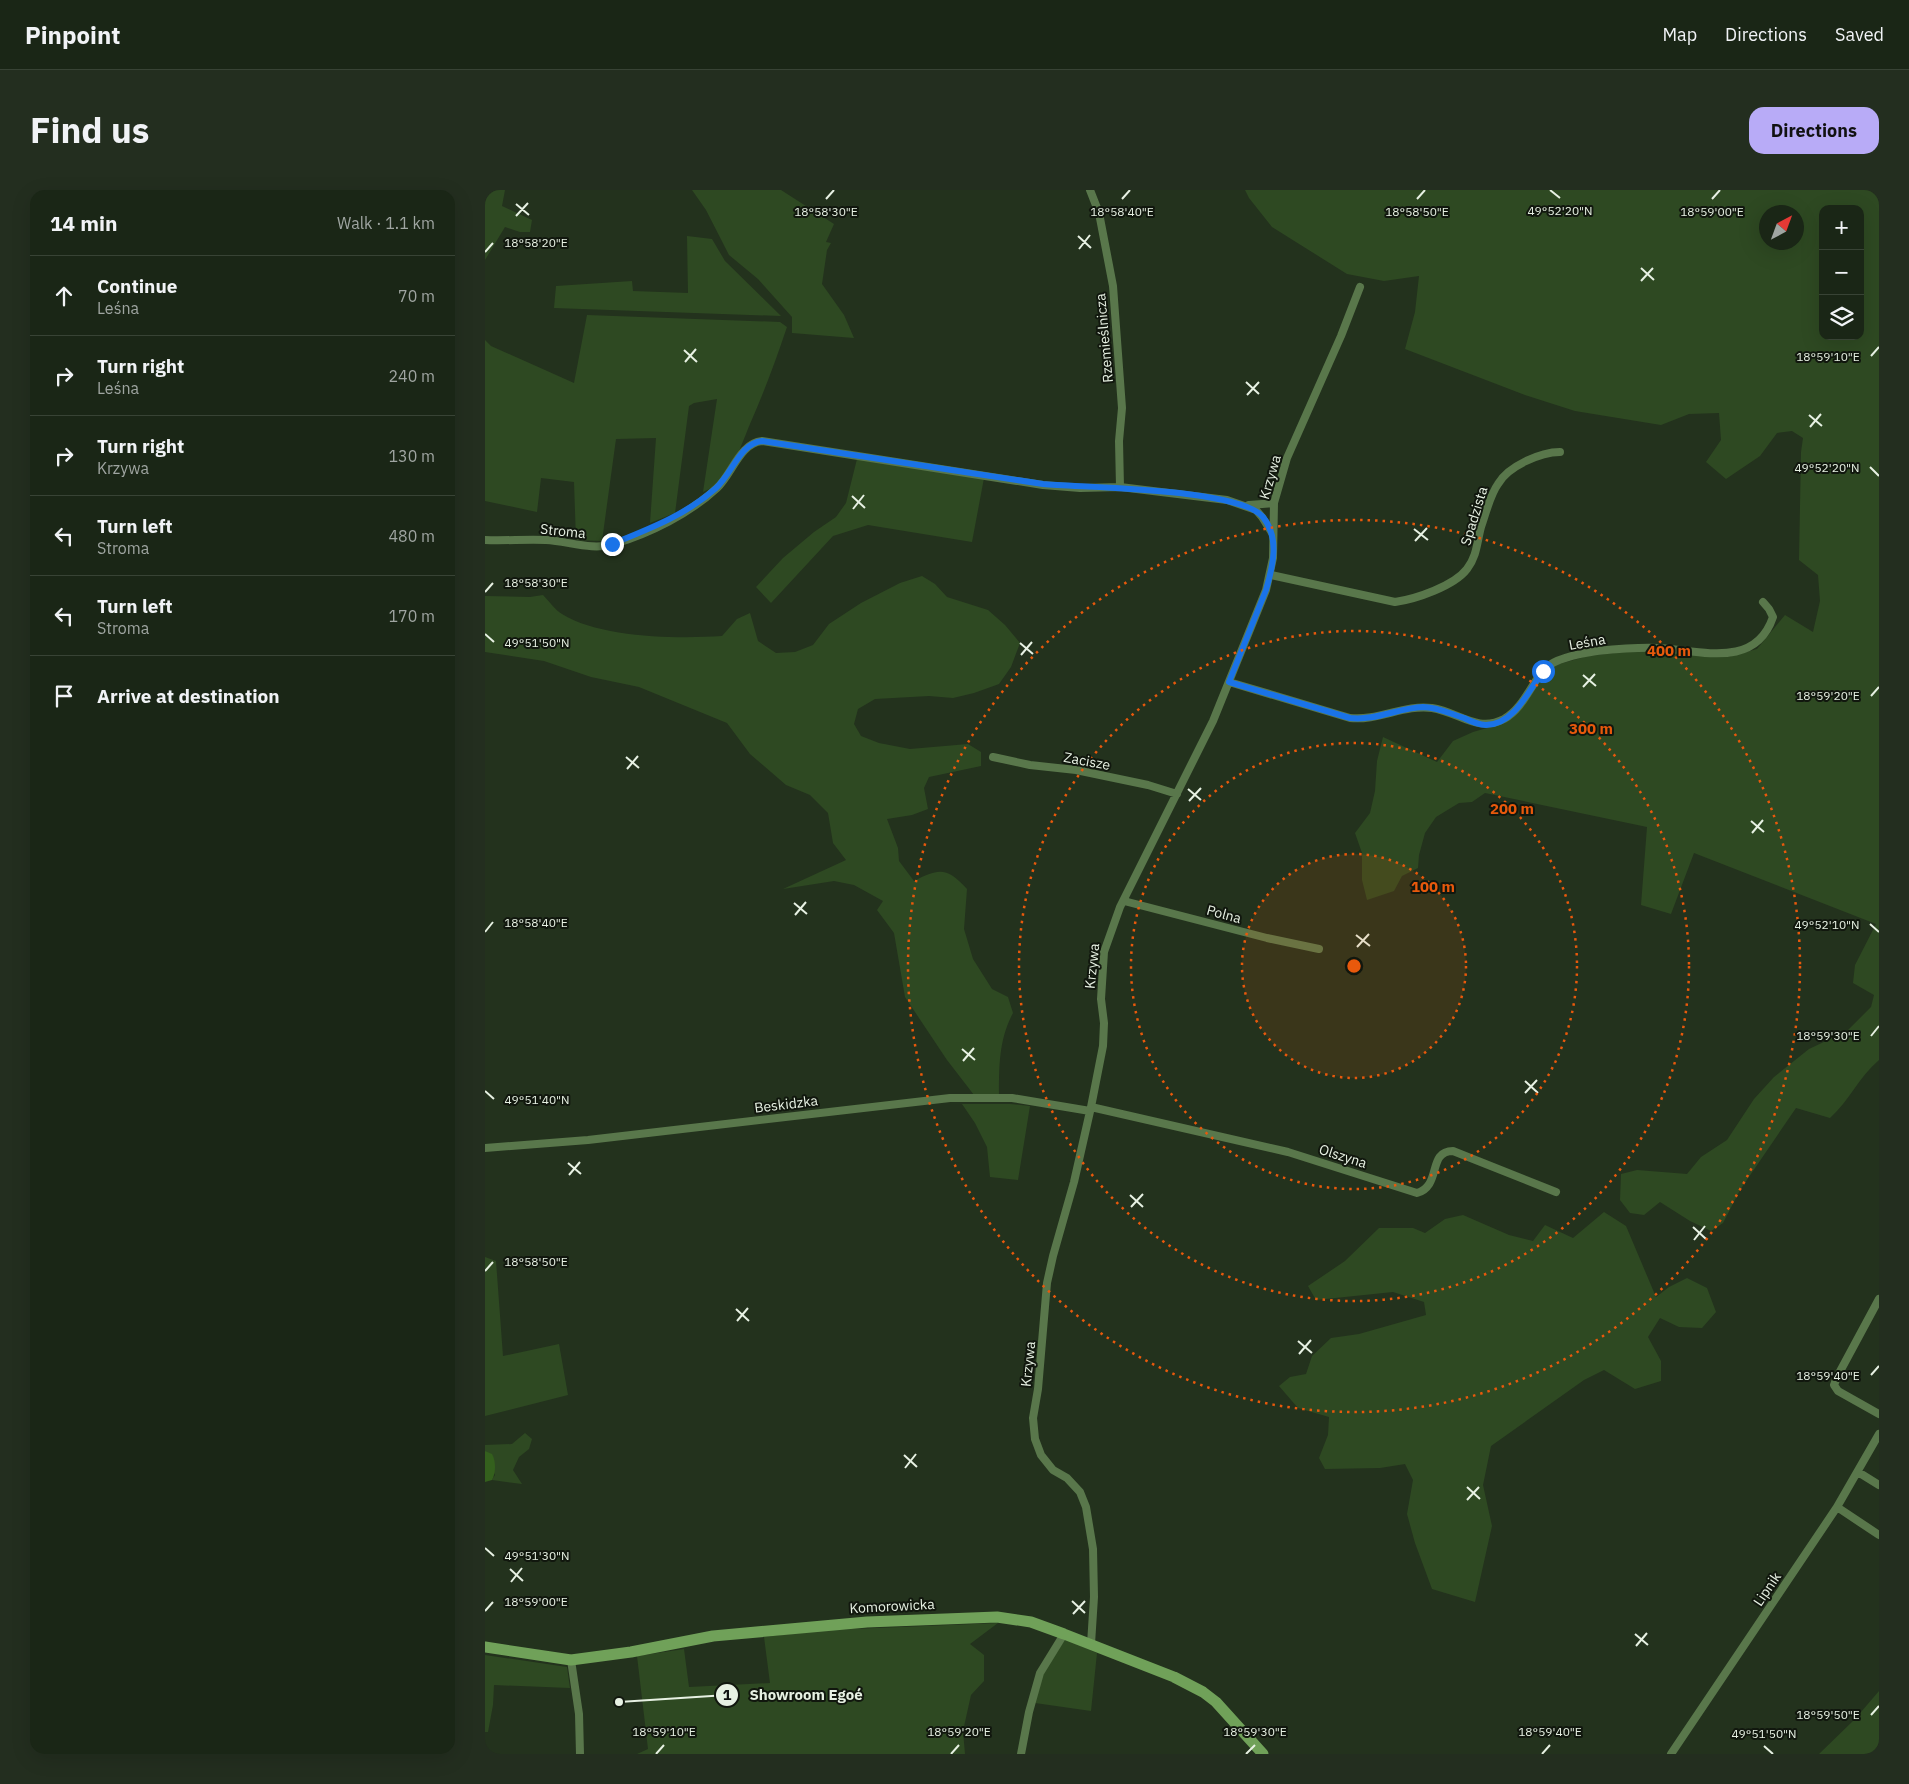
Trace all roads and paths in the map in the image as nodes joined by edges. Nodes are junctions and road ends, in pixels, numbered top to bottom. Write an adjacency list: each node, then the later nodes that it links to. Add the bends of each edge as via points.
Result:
1 (1090, 190): 4 (street, Rzemieślnicza, via 1099,213 1113,286 1122,408)
2 (1360, 287): 5 (street, Krzywa, via 1287,458)
3 (1560, 452): 9 (street, Spadzista, via 1546,452 1505,475 1497,484 1481,527 1475,555 1466,570 1454,580 1411,600 1395,602)
4 (1120, 487): 6 (street, Stroma, via 1227,500); 8 (street, Stroma, via 1080,488 1043,484 762,441 745,448 717,488 686,511 659,526 612,544 592,546 546,540)
5 (1274, 504): 6 (street); 7 (street, Krzywa)
6 (1247, 506): 7 (street, Stroma, via 1263,517)
7 (1273, 534): 9 (street, Krzywa)
8 (485, 540)
9 (1271, 575): 11 (street, Krzywa)
10 (1763, 602): 11 (street, Leśna, via 1773,617 1762,637 1749,648 1729,653 1619,649 1555,660 1543,671 1518,707 1494,724 1485,725 1423,707 1361,720)
11 (1229, 682): 13 (street, Krzywa)
12 (993, 757): 13 (street, Zacisze, via 1076,770)
13 (1177, 794): 14 (street, Krzywa)
14 (1124, 901): 15 (street, Polna); 16 (street, Krzywa, via 1104,952 1103,1046)
15 (1319, 948)
16 (1091, 1109): 17 (street, Beskidzka, via 1012,1098 950,1098 588,1140); 18 (street, Olszyna, via 1288,1152 1417,1193 1430,1186 1437,1160 1447,1151); 27 (street, Krzywa, via 1047,1284 1033,1418 1041,1455 1053,1470 1067,1478 1080,1492 1086,1507 1093,1549)
17 (485, 1148)
18 (1556, 1192)
19 (1878, 1302): 20 (street, via 1834,1385 1837,1391)
20 (1879, 1414)
21 (1879, 1434): 22 (street, Lipnik)
22 (1858, 1472): 23 (street); 24 (street, Lipnik)
23 (1879, 1485)
24 (1837, 1507): 25 (street); 33 (street, Lipnik)
25 (1879, 1535)
26 (1064, 1634): 27 (street, Komorowicka); 29 (street, Komorowicka, via 1031,1622 997,1617 867,1622 713,1636); 31 (street, via 1040,1673)
27 (1091, 1644): 32 (street, Komorowicka, via 1203,1692)
28 (485, 1647): 29 (street, Komorowicka)
29 (571, 1660): 30 (street, via 579,1714)
30 (580, 1754)
31 (1021, 1754)
32 (1263, 1754)
33 (1671, 1754)

